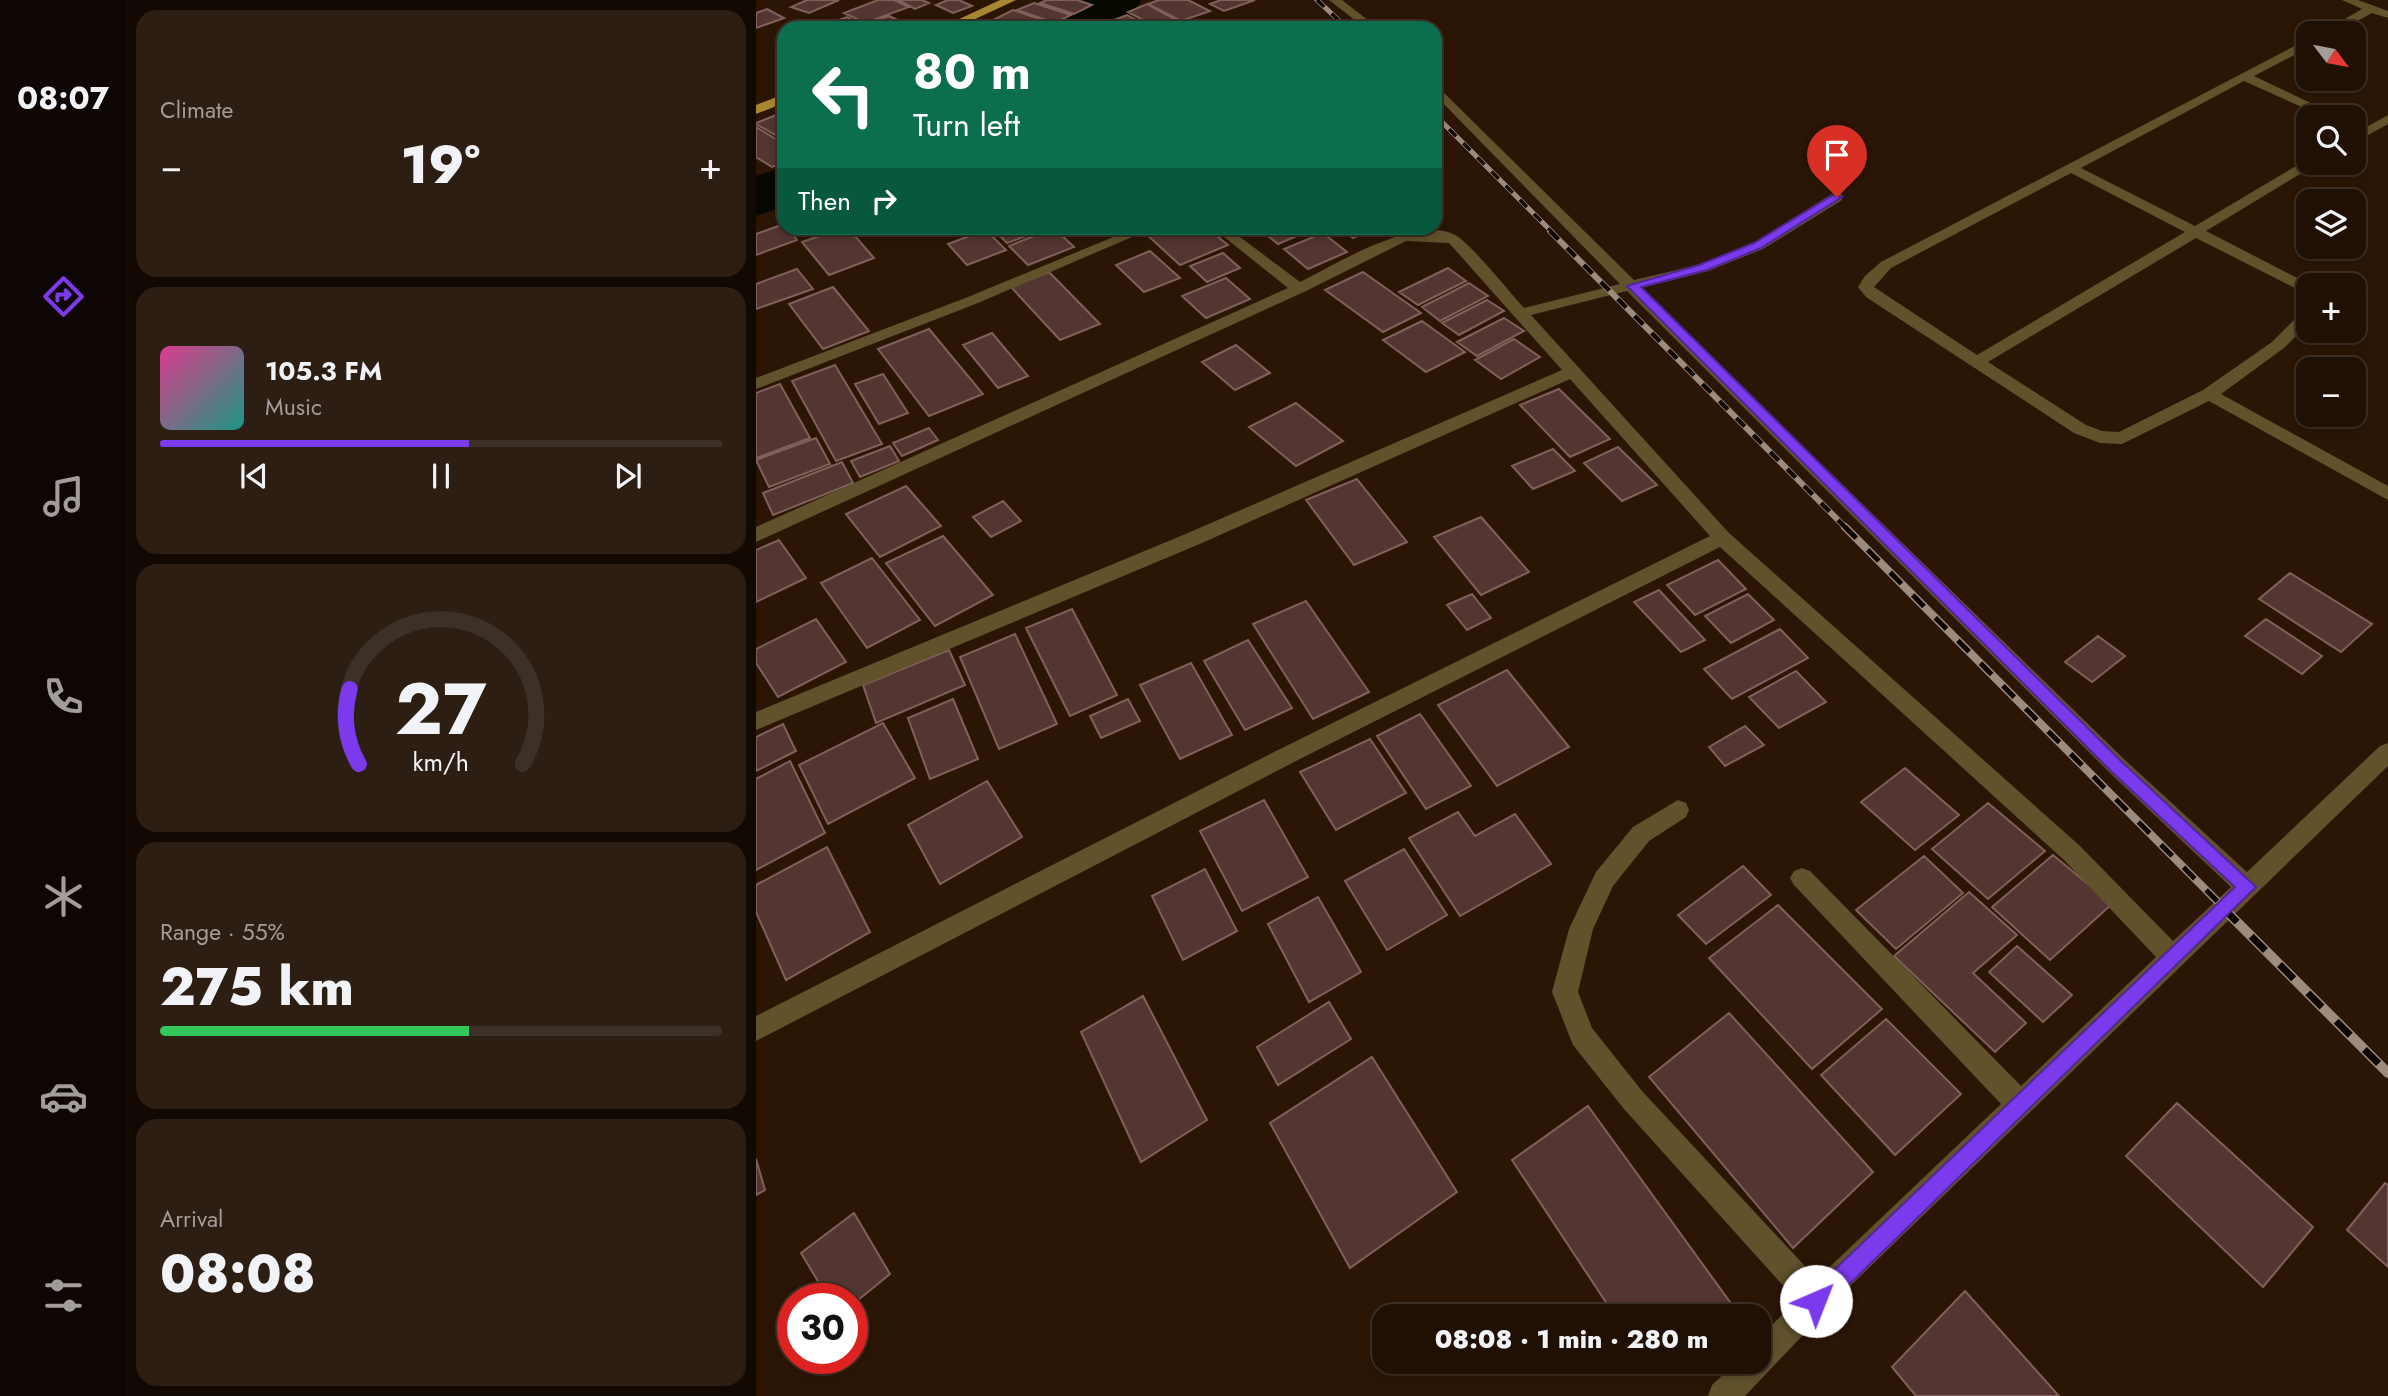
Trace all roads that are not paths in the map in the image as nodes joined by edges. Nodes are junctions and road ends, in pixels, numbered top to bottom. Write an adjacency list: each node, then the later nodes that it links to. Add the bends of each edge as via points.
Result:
1 (1010, 0): 6 (main road)
2 (1335, 0): 7 (street)
3 (2348, 0): 4 (street)
4 (2371, 9): 5 (street); 8 (street)
5 (2388, 15)
6 (962, 21)
7 (1363, 21)
8 (2349, 21)
9 (2296, 49): 10 (street)
10 (2245, 77): 13 (street); 17 (street)
11 (1442, 95): 24 (street)
12 (777, 101): 14 (main road)
13 (2307, 105)
14 (756, 110)
15 (2388, 119): 16 (street)
16 (2366, 129)
17 (2071, 168): 20 (street); 28 (street, via 1886,265 1866,287)
18 (2296, 172): 20 (street)
19 (1837, 197): 24 (street, via 1758,246 1703,268)
20 (2194, 232): 23 (street); 28 (street)
21 (1129, 235): 30 (street)
22 (1229, 235): 25 (street)
23 (2296, 283)
24 (1633, 286): 26 (street); 39 (street, via 2118,767)
25 (1299, 289): 26 (street, via 1403,237 1436,236 1465,248); 33 (street)
26 (1521, 313): 29 (street)
27 (2296, 327): 31 (street)
28 (1977, 362): 31 (street, via 2080,429 2100,437 2122,438)
29 (1571, 373): 34 (street); 35 (street, via 1195,538)
30 (756, 384)
31 (2209, 394): 32 (street)
32 (2388, 494)
33 (756, 535)
34 (1722, 538): 40 (street, via 2072,853); 41 (street)
35 (756, 721)
36 (2388, 752): 39 (street)
37 (1678, 810): 43 (street, via 1641,834 1604,879 1581,929 1565,992 1582,1036 1633,1100)
38 (1802, 878): 42 (street)
39 (2247, 887): 40 (street)
40 (2172, 957): 42 (street)
41 (756, 1029)
42 (2020, 1104): 43 (street)
43 (1816, 1301): 44 (street)
44 (1771, 1348)
45 (1745, 1374): 46 (street)
46 (1723, 1396)

